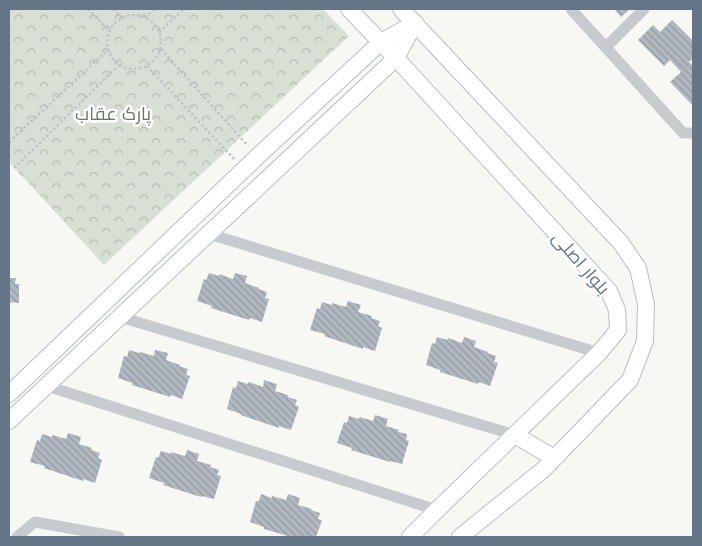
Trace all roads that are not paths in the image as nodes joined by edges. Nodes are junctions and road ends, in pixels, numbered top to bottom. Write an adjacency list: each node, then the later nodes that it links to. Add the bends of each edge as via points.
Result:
1 (349, 9): 6 (street, بلوار اصلی)
2 (401, 9): 5 (street)
3 (570, 9): 7 (street)
4 (644, 9): 7 (street)
5 (415, 23): 6 (street); 8 (street); 17 (street, via 621,243 638,268 646,304 644,342 630,380)
6 (381, 42): 8 (street, بلوار اصلی); 14 (street)
7 (606, 47): 9 (street, via 683,134)
8 (396, 58): 10 (street); 12 (street, بلوار اصلی, via 609,291 618,310 618,330)
9 (693, 133)
10 (209, 234): 11 (street); 12 (street)
11 (120, 317): 13 (street); 16 (street)
12 (599, 353): 16 (street, بلوار اصلی)
13 (47, 386): 15 (street); 18 (street)
14 (9, 394)
15 (9, 421)
16 (515, 435): 17 (street); 18 (street, بلوار اصلی)
17 (554, 458): 22 (street)
18 (437, 510): 21 (street, بلوار اصلی)
19 (16, 537): 20 (street, via 35,522)
20 (119, 537)
21 (410, 537)
22 (460, 537)

